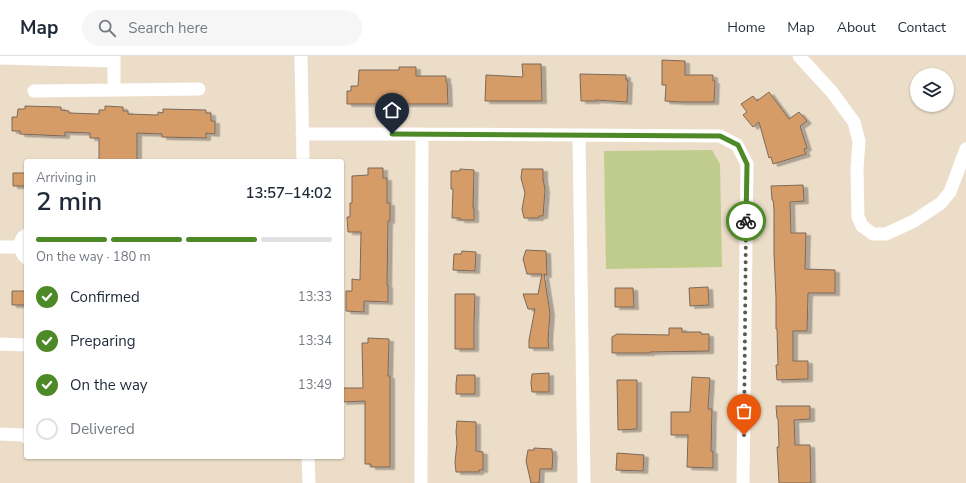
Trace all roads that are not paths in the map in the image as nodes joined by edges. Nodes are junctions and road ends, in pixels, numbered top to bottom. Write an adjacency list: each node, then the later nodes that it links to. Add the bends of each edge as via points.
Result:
1 (301, 56): 8 (street)
2 (799, 56): 11 (street, via 832,92 854,122 859,141 858,217 862,226 873,234 886,234 914,221 940,203 950,192)
3 (0, 58): 4 (street)
4 (114, 58): 6 (street)
5 (199, 89): 6 (street)
6 (114, 90): 7 (street)
7 (34, 92)
8 (302, 134): 9 (street); 12 (street)
9 (422, 134): 10 (street); 22 (street)
10 (579, 135): 23 (street); 24 (street, via 720,136 738,145 747,164)
11 (966, 149)
12 (303, 159)
13 (24, 236): 15 (street)
14 (0, 247): 15 (street)
15 (23, 252)
16 (0, 344): 17 (street)
17 (24, 345)
18 (0, 434): 19 (street)
19 (24, 435)
20 (308, 459): 21 (street)
21 (309, 483)
22 (421, 483)
23 (584, 483)
24 (743, 483)

